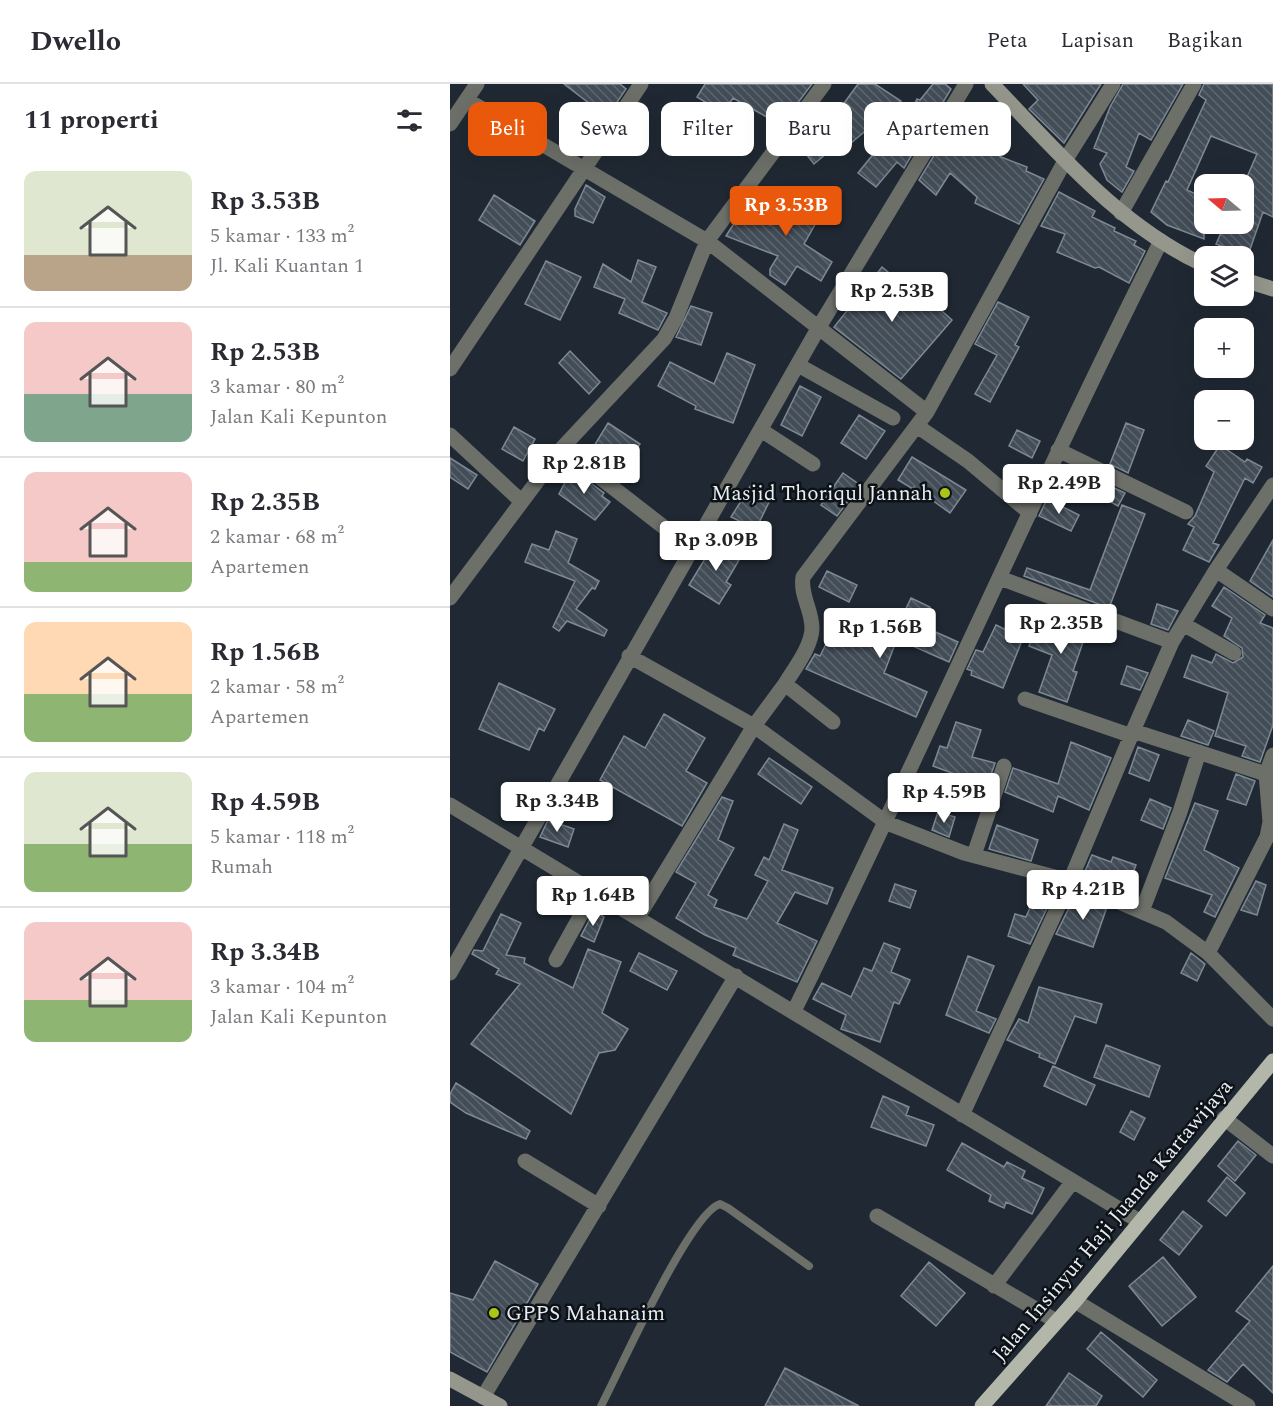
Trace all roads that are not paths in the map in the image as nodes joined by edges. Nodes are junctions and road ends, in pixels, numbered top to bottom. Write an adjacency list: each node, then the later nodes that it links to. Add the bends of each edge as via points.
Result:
1 (477, 84): 8 (street)
2 (641, 84): 11 (street)
3 (824, 84): 13 (street)
4 (966, 84): 18 (street)
5 (992, 84): 10 (main road)
6 (1113, 84): 10 (street)
7 (1194, 84): 12 (street)
8 (467, 99): 9 (street); 11 (street)
9 (450, 124)
10 (1066, 159): 12 (main road); 21 (street)
11 (586, 167): 13 (street); 20 (street)
12 (1121, 213): 14 (main road)
13 (707, 240): 18 (street); 26 (street, via 664,339)
14 (1161, 241): 15 (main road); 27 (street)
15 (1194, 259)
16 (1254, 283): 17 (main road)
17 (1273, 289)
18 (819, 327): 19 (street); 21 (street)
19 (798, 365): 22 (street); 24 (street)
20 (450, 369)
21 (927, 412): 23 (street)
22 (893, 418)
23 (917, 426): 32 (street, via 968,461); 42 (street, via 803,577 801,588 812,626 811,636)
24 (760, 430): 28 (street); 33 (street)
25 (450, 435): 30 (street)
26 (562, 448): 30 (street); 33 (street)
27 (1058, 450): 31 (street); 32 (street)
28 (813, 464)
29 (1273, 485): 34 (street)
30 (521, 501): 36 (street)
31 (1186, 512)
32 (1030, 513): 35 (street)
33 (692, 549): 41 (street)
34 (1216, 570): 37 (street); 38 (street)
35 (1000, 578): 39 (street); 52 (street)
36 (450, 598)
37 (1273, 609)
38 (1183, 624): 39 (street); 40 (street)
39 (1172, 642): 46 (street)
40 (1234, 653)
41 (630, 656): 45 (street); 53 (street)
42 (785, 684): 44 (street); 45 (street)
43 (1025, 699): 46 (street)
44 (833, 722)
45 (754, 726): 52 (street); 58 (street)
46 (1133, 734): 47 (street); 55 (street)
47 (1199, 752): 50 (street); 57 (street)
48 (1273, 755): 50 (street)
49 (1004, 765): 54 (street)
50 (1266, 774): 59 (street, via 1270,822 1267,837)
51 (450, 805): 53 (street)
52 (887, 823): 54 (street); 63 (street)
53 (522, 849): 56 (street); 61 (street)
54 (974, 855): 55 (street)
55 (1070, 881): 57 (street); 66 (street)
56 (594, 891): 58 (street); 60 (street)
57 (1142, 911): 59 (street, via 1166,922)
58 (638, 917): 62 (street)
59 (1208, 953): 64 (street)
60 (556, 960)
61 (450, 973)
62 (736, 975): 63 (street); 71 (street)
63 (794, 1011): 66 (street)
64 (1270, 1015)
65 (1273, 1061): 67 (main road, Jalan Insinyur Haji Juanda Kartawijaya)
66 (962, 1114): 70 (street)
67 (1224, 1118): 68 (street); 73 (main road, Jalan Insinyur Haji Juanda Kartawijaya)
68 (1273, 1156)
69 (525, 1161): 71 (street)
70 (1072, 1181): 73 (street); 75 (street)
71 (599, 1206): 79 (street)
72 (877, 1216): 75 (street)
73 (1139, 1221): 76 (main road, Jalan Insinyur Haji Juanda Kartawijaya)
74 (809, 1266): 81 (lane, via 728,1208 720,1204 712,1207 683,1244)
75 (999, 1289): 77 (street)
76 (1075, 1301): 77 (main road, Jalan Insinyur Haji Juanda Kartawijaya); 83 (street)
77 (1056, 1321): 82 (main road, Jalan Insinyur Haji Juanda Kartawijaya)
78 (450, 1379): 79 (main road)
79 (483, 1397): 80 (main road)
80 (500, 1406)
81 (601, 1406)
82 (982, 1406)
83 (1248, 1406)

